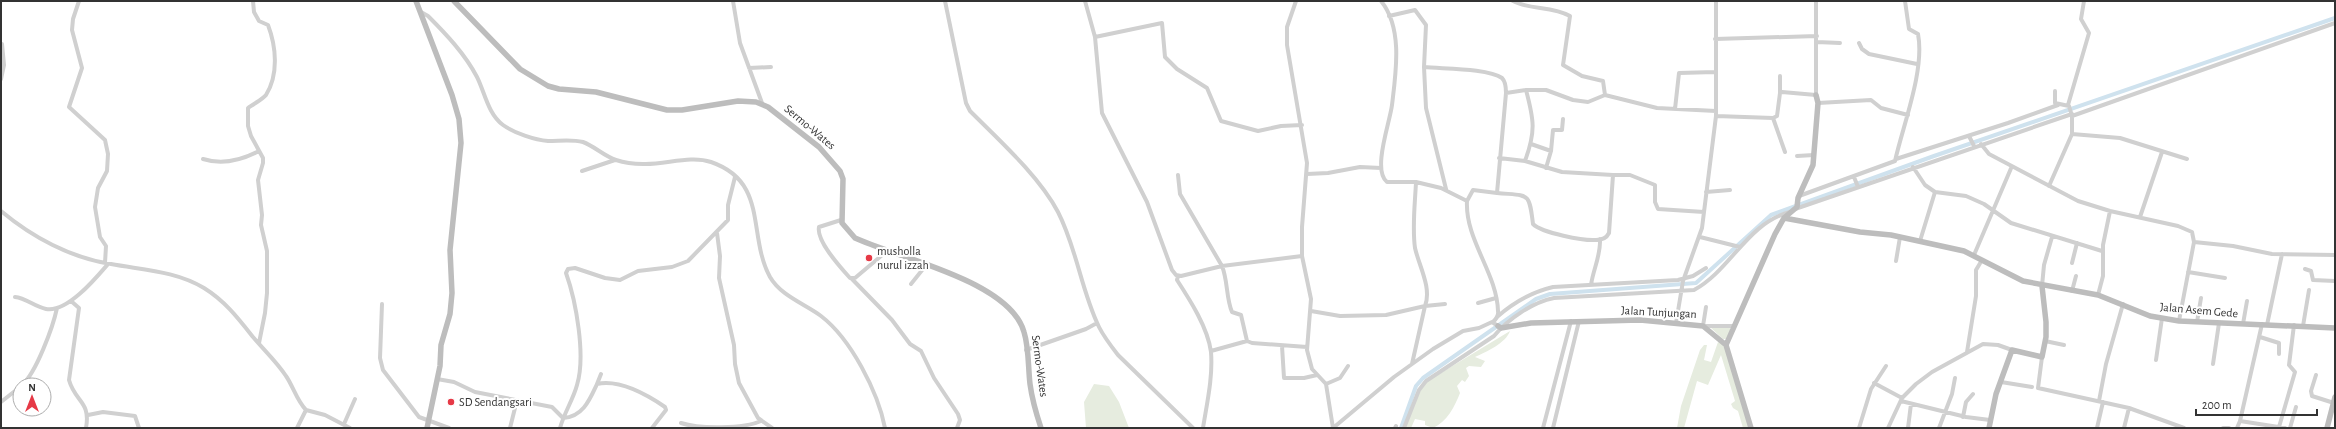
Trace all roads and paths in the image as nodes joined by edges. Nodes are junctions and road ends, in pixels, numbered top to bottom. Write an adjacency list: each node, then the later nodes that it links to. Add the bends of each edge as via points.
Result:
1 (79, 1): 110 (street, via 72,30 82,68 69,107 105,140 108,154 107,171 98,188 95,207 100,237 106,246)
2 (253, 1): 54 (street, via 254,12 259,22 268,25 275,48 271,84 265,96 248,108 248,126)
3 (416, 1): 15 (street)
4 (454, 1): 38 (street, via 520,69 548,86 596,92 667,110 738,101)
5 (734, 1): 28 (street, via 740,43)
6 (945, 1): 149 (street, via 968,107 1046,191 1068,235)
7 (1085, 1): 19 (street)
8 (1296, 1): 48 (street, via 1287,27 1287,45)
9 (1380, 1): 16 (street)
10 (1513, 1): 36 (street, via 1570,16 1563,65 1582,76 1603,81)
11 (1716, 1): 20 (street)
12 (1816, 1): 18 (street)
13 (1905, 1): 25 (street, via 1909,29 1918,34 1920,53)
14 (2084, 1): 41 (street, via 2081,18 2089,33)
15 (421, 12): 64 (street, via 433,20 466,60 478,78 494,116 504,126 543,140 584,143); 184 (street, via 452,95 459,119 461,143 450,250 452,293)
16 (1389, 16): 27 (street, via 1415,10 1426,25); 68 (street, via 1395,35 1395,65 1392,104)
17 (2335, 23): 44 (street)
18 (1817, 36): 20 (street); 21 (street)
19 (1095, 37): 48 (street, via 1162,23 1165,57 1177,69 1207,88 1221,121 1258,131); 117 (street, via 1102,113 1147,202 1172,270)
20 (1715, 39): 29 (street)
21 (1817, 42): 22 (street); 37 (street)
22 (1840, 43)
23 (1859, 43): 25 (street, via 1869,54)
24 (2, 44): 31 (street, via 4,65)
25 (1917, 64): 45 (street)
26 (771, 67): 28 (street)
27 (1424, 67): 34 (street, via 1471,69 1497,77 1502,79 1506,86); 79 (street, via 1426,108)
28 (749, 68): 38 (street)
29 (1715, 72): 42 (street, via 1680,73); 43 (street)
30 (1780, 76): 35 (street)
31 (1, 79)
32 (1526, 90): 34 (street); 36 (street, via 1546,90 1573,100 1588,102); 51 (street, via 1534,121)
33 (2055, 91): 40 (street, via 2055,103)
34 (1506, 93): 60 (street)
35 (1780, 93): 37 (street, via 1785,91); 46 (street, via 1777,116)
36 (1606, 95): 42 (street, via 1641,105)
37 (1816, 95): 39 (street)
38 (762, 103): 92 (street, Sermo-Wates, via 798,128 840,171 843,185)
39 (1818, 103): 45 (street, via 1871,100 1881,108); 58 (street)
40 (2058, 105): 41 (street); 50 (street)
41 (2068, 106): 44 (street)
42 (1675, 109): 43 (street)
43 (1716, 114): 46 (street); 81 (street)
44 (2072, 114): 49 (street); 53 (street)
45 (1908, 115): 62 (street)
46 (1773, 118): 56 (street)
47 (1563, 119): 55 (street, via 1562,130 1552,130)
48 (1302, 125): 71 (street)
49 (2072, 134): 57 (street, via 2120,138); 77 (street)
50 (1969, 136): 52 (street); 62 (street)
51 (1531, 144): 55 (street); 65 (street)
52 (1973, 144): 53 (street); 67 (street)
53 (1981, 144): 66 (street, via 1989,154)
54 (259, 151): 61 (street, via 235,160); 163 (street, via 263,163 258,180 261,225 267,251 266,306)
55 (1551, 151): 69 (street)
56 (1784, 152)
57 (2162, 152): 63 (street); 90 (street)
58 (1814, 155): 59 (street); 85 (street, via 1812,170)
59 (1797, 156)
60 (1499, 158): 65 (street); 83 (street)
61 (203, 159)
62 (1896, 159): 75 (street, via 1893,164)
63 (2187, 159)
64 (615, 160): 70 (street); 74 (street, via 646,164 692,160 710,162)
65 (1526, 161): 69 (street)
66 (2012, 166): 77 (street); 89 (street)
67 (1913, 167): 78 (street); 82 (street, via 1925,185)
68 (1381, 168): 71 (street, via 1360,167); 76 (street, via 1387,182)
69 (1546, 168): 73 (street, via 1562,172)
70 (582, 171)
71 (1307, 174): 107 (street, via 1302,216)
72 (1178, 175): 113 (street, via 1180,194)
73 (1614, 175): 88 (street, via 1630,175 1655,185 1655,202 1658,209); 97 (street, via 1611,229 1608,235)
74 (735, 177): 93 (street, via 728,205 728,220); 224 (street, via 745,184 749,195 758,226 762,256 770,276 778,288 833,326 878,400)
75 (1855, 179): 78 (street); 85 (street)
76 (1416, 182): 79 (street); 139 (street, via 1415,247 1427,296)
77 (2049, 186): 87 (street, via 2078,201)
78 (1858, 187): 85 (street)
79 (1446, 189): 84 (street)
80 (1730, 190): 81 (street)
81 (1706, 192): 88 (street)
82 (1935, 192): 89 (street, via 1966,196); 98 (street)
83 (1497, 193): 84 (street, via 1472,190); 97 (street, via 1529,199 1534,224 1538,228 1567,236)
84 (1467, 201): 131 (street, via 1470,227)
85 (1796, 205): 91 (street); 101 (street, via 1761,226)
86 (1, 211): 110 (street, via 24,230 44,241)
87 (2110, 211): 90 (street); 103 (street)
88 (1704, 212): 94 (street)
89 (1994, 212): 96 (street, via 2011,223); 105 (street)
90 (2140, 217): 99 (street, via 2189,229 2194,234)
91 (1784, 218): 95 (street, Jalan Asem Gede); 156 (street, via 1774,234)
92 (841, 220): 102 (street, Sermo-Wates, via 846,230 855,238); 120 (street, via 820,227 819,231 840,268)
93 (717, 233): 205 (street, via 688,261 672,267 638,271 620,280 575,268 568,269 566,273 579,321 580,358 578,384); 208 (street, via 719,278 734,345 736,374 741,390)
94 (1700, 237): 101 (street); 121 (street)
95 (1900, 237): 98 (street, Jalan Asem Gede); 109 (street)
96 (2052, 237): 100 (street); 125 (street, via 2044,265)
97 (1600, 239): 124 (street, via 1600,251 1593,270)
98 (1920, 241): 105 (street, Jalan Asem Gede)
99 (2194, 242): 104 (street); 116 (street)
100 (2077, 243): 103 (street); 111 (street)
101 (1739, 247): 127 (street, via 1702,285 1694,290)
102 (887, 251): 112 (street, Sermo-Wates); 120 (street)
103 (2102, 251): 129 (street, via 2103,276)
104 (2282, 254): 106 (street); 154 (street)
105 (1974, 255): 108 (street, Jalan Asem Gede)
106 (2335, 255)
107 (1302, 256): 113 (street); 142 (street, via 1309,286)
108 (1982, 260): 125 (street, Jalan Asem Gede, via 2011,276); 171 (street, via 1976,270 1976,296)
109 (1896, 261)
110 (107, 263): 133 (street); 163 (street, via 133,266 188,280 205,288 234,311)
111 (2072, 263)
112 (927, 264): 123 (street); 168 (street, Sermo-Wates, via 968,280 1007,308 1021,324)
113 (1222, 266): 117 (street); 161 (street, via 1230,307 1232,312 1241,315)
114 (1706, 268): 121 (street)
115 (2305, 269): 122 (street, via 2311,271 2313,280)
116 (2188, 272): 119 (street); 147 (street)
117 (1178, 276): 170 (street, via 1177,280 1197,313)
118 (2076, 276): 128 (street)
119 (2225, 278)
120 (852, 279): 225 (street, via 892,320 910,344 921,351 934,378 958,414 960,420)
121 (1684, 280): 124 (street); 127 (street)
122 (2335, 281)
123 (911, 284)
124 (1591, 286): 143 (street, via 1553,287 1537,291)
125 (2042, 286): 128 (street, Jalan Asem Gede); 162 (street, via 2046,314)
126 (2309, 290): 158 (street)
127 (1681, 291): 150 (street); 153 (street, via 1544,300)
128 (2072, 291): 129 (street, Jalan Asem Gede)
129 (2098, 295): 138 (street, Jalan Asem Gede)
130 (15, 296): 141 (street, via 45,309)
131 (1496, 298): 135 (street); 143 (street)
132 (2201, 298): 148 (street)
133 (71, 301): 141 (street); 203 (street, via 79,308 69,380 72,391 81,400)
134 (2247, 301): 152 (street)
135 (1478, 303)
136 (382, 304): 206 (street, via 380,358 383,370 412,411)
137 (1445, 304): 139 (street)
138 (2123, 304): 144 (street, Jalan Asem Gede, via 2142,314); 197 (street, via 2106,364)
139 (1425, 306): 142 (street, via 1386,315 1340,316); 175 (street)
140 (1706, 307): 155 (street)
141 (57, 308): 182 (street, via 54,324)
142 (1311, 311): 167 (street)
143 (1497, 317): 153 (street)
144 (2162, 318): 147 (street, Jalan Asem Gede); 174 (street)
145 (1571, 321): 146 (street, Jalan Tunjungan); 153 (street, Jalan Tunjungan); 231 (street)
146 (1579, 321): 150 (street, Jalan Tunjungan, via 1640,320); 232 (street)
147 (2179, 321): 148 (street, Jalan Asem Gede)
148 (2197, 322): 151 (street, Jalan Asem Gede)
149 (1097, 323): 168 (street); 227 (street, via 1118,355)
150 (1676, 323): 155 (street, Jalan Tunjungan)
151 (2219, 323): 152 (street, Jalan Asem Gede); 176 (street)
152 (2243, 324): 154 (street, Jalan Asem Gede)
153 (1497, 325): 175 (street, via 1463,331); 230 (street, via 1494,336 1423,384)
154 (2265, 325): 157 (street, Jalan Asem Gede); 160 (street)
155 (1703, 326): 156 (street); 164 (street, Jalan Tunjungan)
156 (1734, 326): 164 (street)
157 (2294, 326): 158 (street, Jalan Asem Gede); 213 (street, via 2289,365 2295,372)
158 (2303, 326): 159 (street, Jalan Asem Gede)
159 (2335, 328)
160 (2260, 337): 172 (street, via 2279,343); 209 (street)
161 (1247, 341): 166 (street); 170 (street)
162 (2045, 341): 165 (street); 173 (street)
163 (258, 343): 201 (street, via 287,377)
164 (1726, 345): 233 (street)
165 (2064, 345)
166 (1282, 346): 167 (street); 180 (street, via 1284,378)
167 (1307, 347): 180 (street, via 1310,365)
168 (1026, 350): 226 (street, Sermo-Wates, via 1030,386)
169 (2012, 350): 171 (street, via 1988,343 1977,345); 173 (street); 185 (street)
170 (1211, 351): 228 (street, via 1210,384)
171 (1967, 352): 193 (street, via 1923,379)
172 (2279, 354)
173 (2042, 357): 189 (street)
174 (2156, 360)
175 (1412, 364): 229 (street)
176 (2213, 364)
177 (1348, 366): 188 (street, via 1340,378)
178 (1886, 366): 186 (street)
179 (601, 374): 187 (street)
180 (1317, 375): 188 (street)
181 (2316, 376): 195 (street, via 2312,396)
182 (30, 377)
183 (1955, 378): 202 (street)
184 (437, 379): 194 (street, via 454,382 475,392); 206 (street)
185 (2001, 382): 189 (street); 207 (street)
186 (1874, 383): 193 (street); 234 (street, via 1866,400)
187 (597, 384): 205 (street, via 586,406 574,415); 222 (street, via 613,382 629,387 663,406 666,410)
188 (1326, 384): 229 (street)
189 (2035, 388): 197 (street)
190 (12, 393): 196 (street)
191 (1973, 394): 204 (street, via 1966,402)
192 (356, 399): 211 (street)
193 (1901, 399): 198 (street); 235 (street)
194 (517, 400): 205 (street, via 552,407); 220 (street)
195 (2334, 400): 247 (street)
196 (1, 402)
197 (2101, 402): 200 (street); 239 (street)
198 (1911, 404): 202 (street); 236 (street)
199 (2296, 407): 246 (street)
200 (2128, 408): 212 (street); 240 (street)
201 (306, 410): 211 (street); 216 (street)
202 (1945, 413): 204 (street); 237 (street)
203 (88, 416): 214 (street); 215 (street, via 103,412 135,416)
204 (1962, 417): 207 (street)
205 (563, 418): 221 (street)
206 (428, 420): 218 (street); 219 (street)
207 (1990, 420): 238 (street)
208 (761, 421): 210 (street, via 729,427 690,426); 223 (street)
209 (2240, 421): 213 (street); 244 (street)
210 (681, 423)
211 (344, 424): 217 (street)
212 (2179, 427): 241 (street)
213 (2279, 427): 245 (street)
214 (86, 428)
215 (139, 428)
216 (297, 428)
217 (350, 428)
218 (427, 428)
219 (449, 428)
220 (510, 428)
221 (560, 428)
222 (652, 428)
223 (772, 428)
224 (885, 428)
225 (957, 428)
226 (1041, 428)
227 (1193, 428)
228 (1203, 428)
229 (1333, 428)
230 (1404, 428)
231 (1543, 428)
232 (1553, 428)
233 (1751, 428)
234 (1859, 428)
235 (1888, 428)
236 (1908, 428)
237 (1939, 428)
238 (1989, 428)
239 (2097, 428)
240 (2124, 428)
241 (2184, 428)
242 (2223, 428): 243 (street)
243 (2229, 428)
244 (2237, 428)
245 (2285, 428)
246 (2290, 428)
247 (2327, 428)

